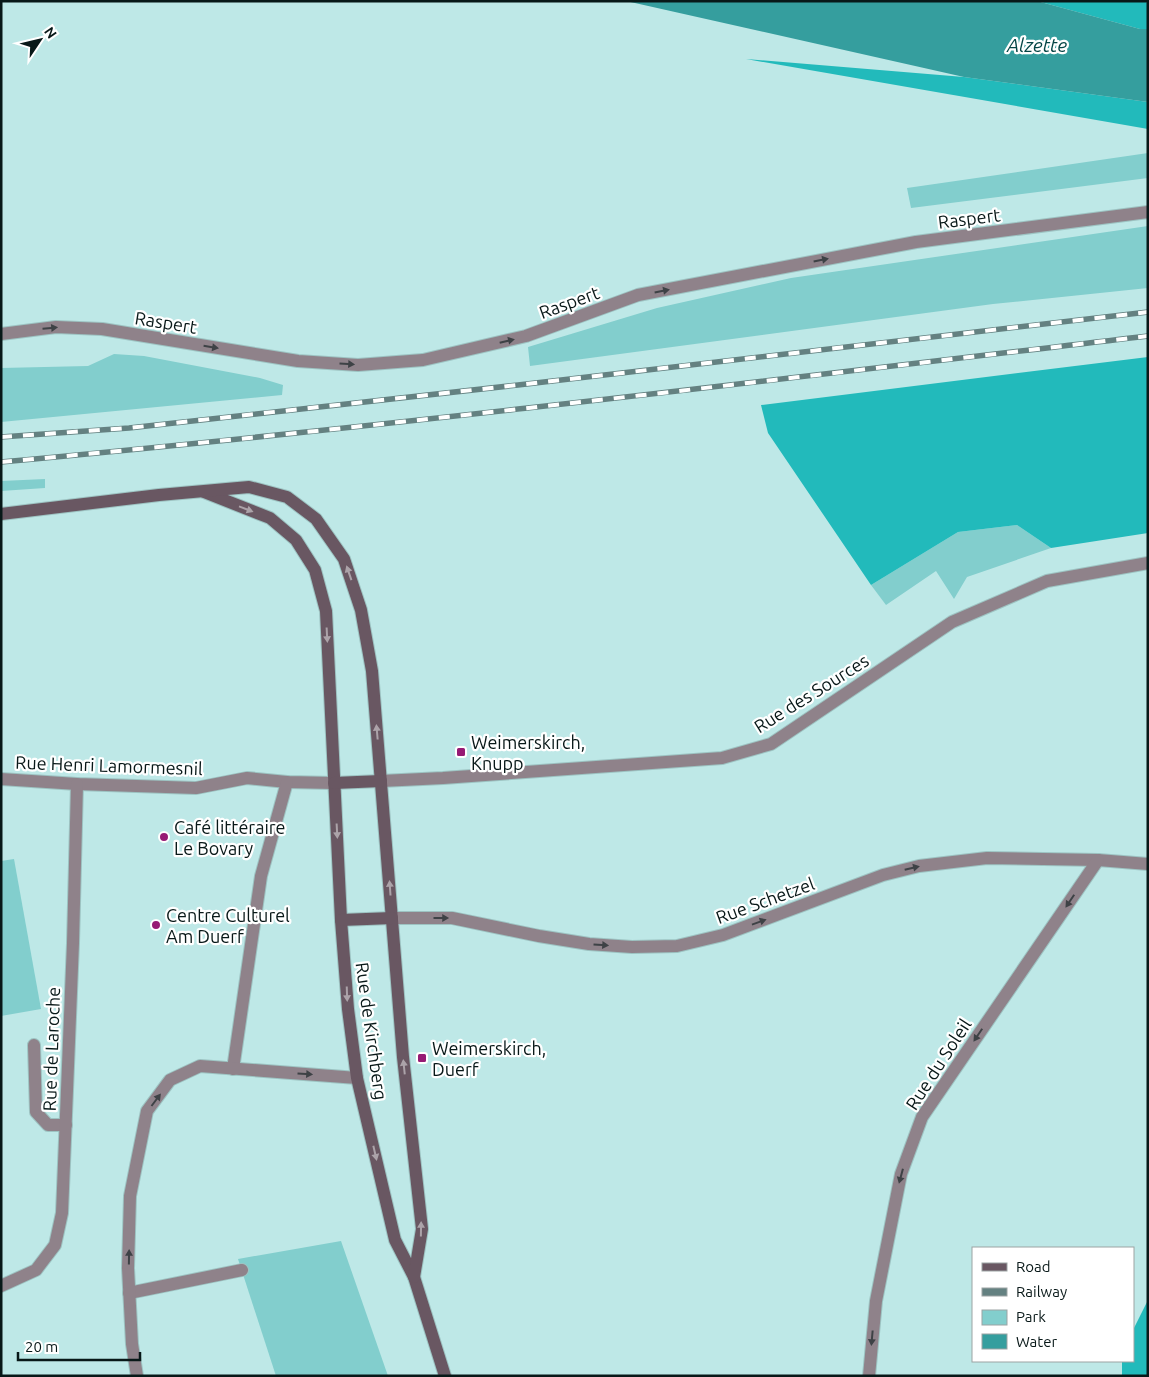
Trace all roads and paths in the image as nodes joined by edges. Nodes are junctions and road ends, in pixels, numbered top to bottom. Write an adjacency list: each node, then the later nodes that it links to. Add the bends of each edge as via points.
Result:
1 (1148, 212): 2 (street, Raspert, one-way to 1, via 56,327 102,329 298,361 358,365 423,360 526,336 657,292 916,242)
2 (1, 334)
3 (200, 491): 4 (main road, Rue de Kirchberg); 7 (main road, Rue de Kirchberg, one-way to 3, via 372,672 361,610 344,559 316,519 286,497 249,487); 9 (main road, Rue de Kirchberg, one-way to 9, via 270,518 296,540 315,570 326,611)
4 (1, 514)
5 (1148, 563): 7 (street, Rue des Sources, via 1047,581 952,622 771,744 722,758)
6 (1, 779): 10 (street, Rue Henri Lamormesnil)
7 (382, 781): 9 (main road); 13 (main road, Rue de Kirchberg, one-way to 7)
8 (287, 782): 9 (street, Rue Henri Lamormesnil); 10 (street, Rue Henri Lamormesnil, via 247,778 196,788); 16 (street, via 261,876)
9 (334, 783): 14 (main road, Rue de Kirchberg, one-way to 14)
10 (77, 784): 18 (street, Rue de Laroche)
11 (1098, 860): 12 (street, Rue Schetzel); 13 (street, Rue Schetzel, one-way to 11, via 452,918 589,944 677,946 723,935 883,875 919,866 986,858); 25 (street, Rue du Soleil, one-way to 25, via 922,1117 901,1174 876,1301)
12 (1148, 864)
13 (392, 918): 14 (main road); 20 (main road, Rue de Kirchberg, one-way to 13, via 422,1229)
14 (342, 920): 17 (main road, Rue de Kirchberg, one-way to 17)
15 (34, 1045): 18 (street, via 36,1112 48,1125)
16 (233, 1069): 17 (street, one-way to 17); 22 (street, one-way to 16, via 130,1196 147,1111 170,1080 200,1066)
17 (357, 1078): 20 (main road, Rue de Kirchberg, one-way to 20, via 395,1240)
18 (66, 1126): 21 (street, Rue de Laroche, via 62,1212 54,1245 36,1270)
19 (242, 1270): 22 (street)
20 (414, 1277): 24 (main road, Rue de Kirchberg)
21 (1, 1286)
22 (129, 1293): 23 (street)
23 (137, 1376)
24 (445, 1376)
25 (869, 1376)

